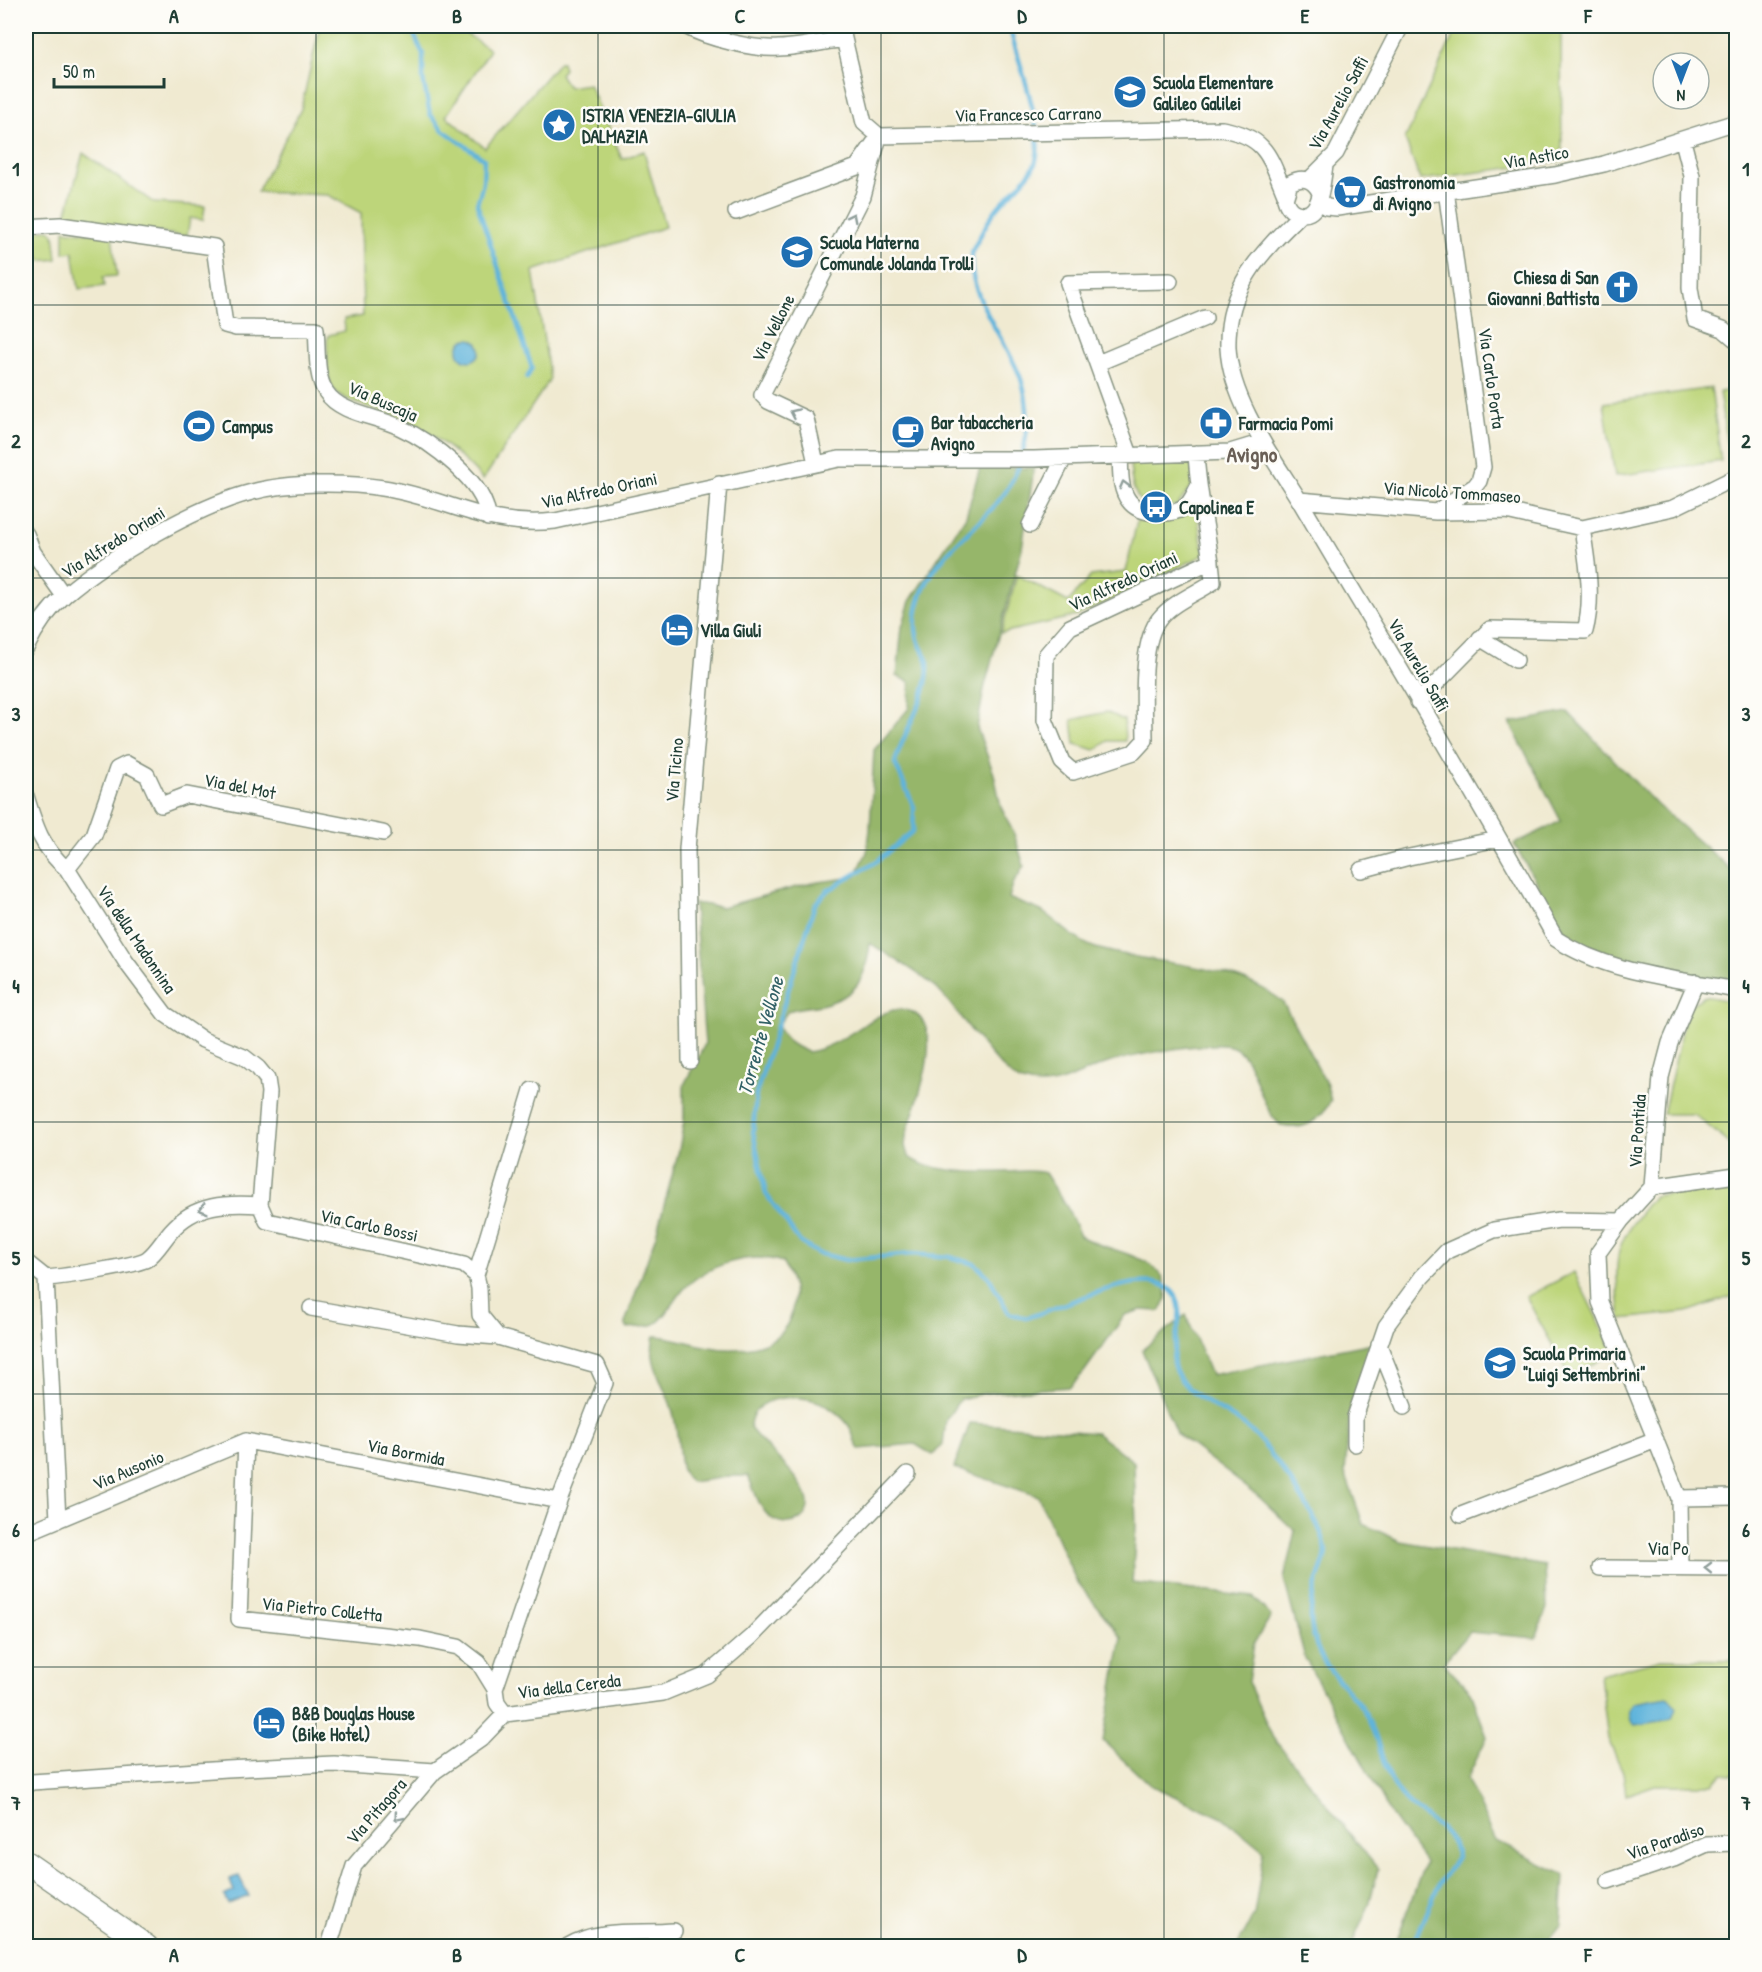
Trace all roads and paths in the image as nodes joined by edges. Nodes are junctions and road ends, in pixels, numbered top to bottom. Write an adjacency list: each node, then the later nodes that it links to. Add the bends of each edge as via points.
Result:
1 (686, 26): 3 (street, via 737,42 777,48)
2 (1401, 26): 8 (street, Via Aurelio Saffi, via 1336,153)
3 (842, 32): 5 (street, via 864,123)
4 (1737, 122): 6 (street, Via Astico)
5 (879, 136): 7 (street, Via Francesco Carrano, via 1222,129 1252,137); 12 (street, via 857,167); 24 (street, Via Vellone, one-way to 5, via 806,419 762,395 863,196)
6 (1683, 141): 9 (street, Via Astico, via 1555,175); 18 (street, via 1692,176 1690,288 1695,319 1723,329)
7 (1273, 162): 8 (street, Via Francesco Carrano); 10 (street, Via Francesco Carrano)
8 (1312, 187): 10 (street, Via Aurelio Saffi, via 1290,183); 11 (street, via 1326,207); 13 (street, Via Aurelio Saffi, via 1317,207)
9 (1446, 190): 11 (street, Via Astico); 29 (street, Via Carlo Porta, via 1484,466 1474,486)
10 (1286, 199): 13 (street); 15 (street, Via Aurelio Saffi)
11 (1337, 208): 13 (street, Via Astico, via 1330,213)
12 (736, 212)
13 (1304, 214): 15 (street, Via Aurelio Saffi)
14 (26, 227): 30 (street, Via Buscaja, via 60,225 214,247 225,325 316,329 321,379 330,398 399,426 465,472 488,509)
15 (1275, 239): 20 (street, Via Aurelio Saffi, via 1243,279 1229,333 1233,376)
16 (1170, 280): 19 (street, via 1068,283)
17 (1205, 318): 19 (street)
18 (1737, 340)
19 (1098, 363): 22 (street)
20 (1263, 442): 21 (street, Via Alfredo Oriani, via 1230,452); 28 (street, Via Aurelio Saffi)
21 (1196, 453): 22 (street, Via Alfredo Oriani); 27 (street, Via Alfredo Oriani)
22 (1125, 455): 23 (street, Via Alfredo Oriani); 27 (street, one-way to 22, via 1184,507 1174,512 1138,509 1128,500 1122,483)
23 (1064, 459): 24 (street, Via Alfredo Oriani, via 839,459); 31 (street)
24 (816, 463): 26 (street, Via Alfredo Oriani)
25 (1737, 477): 32 (street, Via Nicolò Tommaseo, via 1673,508)
26 (720, 484): 30 (street, Via Alfredo Oriani, via 555,521 531,524); 48 (street, Via Ticino, via 687,849)
27 (1198, 487): 35 (street, Via Alfredo Oriani)
28 (1299, 500): 29 (street, Via Nicolò Tommaseo); 40 (street, Via Aurelio Saffi)
29 (1436, 512): 32 (street, Via Nicolò Tommaseo, via 1506,511)
30 (488, 518): 36 (street, Via Alfredo Oriani, via 380,488 267,488 207,508 148,539)
31 (1030, 525)
32 (1582, 528): 37 (street, via 1589,574 1585,631 1490,629)
33 (26, 534): 34 (street)
34 (29, 554): 36 (street)
35 (1212, 561): 35 (street, Via Alfredo Oriani, via 1070,627 1046,656 1045,720 1062,762 1073,772 1134,752 1145,740 1150,633 1160,617 1213,582)
36 (64, 596): 38 (street, Via Alfredo Oriani, via 35,630)
37 (1479, 638): 39 (street); 40 (street)
38 (26, 648)
39 (1516, 660)
40 (1418, 702): 43 (street, Via Aurelio Saffi)
41 (26, 796): 44 (street, Via della Madonnina, via 39,838 53,858)
42 (383, 833): 44 (street, Via del Mot, via 187,795 161,805 147,775 127,764 117,769 94,835)
43 (1498, 839): 45 (street); 46 (street, Via Aurelio Saffi, via 1556,939 1578,953 1628,970)
44 (67, 869): 52 (street, Via della Madonnina, via 126,962 165,1014 203,1040 244,1057 267,1079)
45 (1361, 870)
46 (1696, 982): 47 (street, Via Aurelio Saffi); 51 (street, Via Pontida, via 1661,1077)
47 (1737, 990)
48 (690, 1061)
49 (532, 1090): 55 (street)
50 (1737, 1175): 51 (street)
51 (1652, 1187): 53 (street, Via Pontida)
52 (260, 1205): 55 (street, Via Carlo Bossi, via 267,1221 464,1265); 56 (street, one-way to 56, via 223,1204 193,1212 177,1224 146,1260)
53 (1621, 1221): 59 (street, via 1559,1220 1494,1230 1447,1251 1386,1326); 61 (street, Via Pontida, via 1598,1253 1600,1302)
54 (26, 1262): 56 (street)
55 (476, 1275): 58 (street, via 480,1315)
56 (46, 1278): 69 (street)
57 (310, 1308): 58 (street, via 458,1334)
58 (498, 1337): 67 (street, via 597,1365 605,1383)
59 (1379, 1345): 60 (street); 63 (street, via 1355,1417)
60 (1404, 1407)
61 (1656, 1440): 66 (street, Via Pontida); 68 (street)
62 (246, 1441): 67 (street, Via Bormida); 69 (street, Via Ausonio); 74 (street, Via Pietro Colletta, via 239,1619 420,1639 458,1647 479,1664)
63 (1356, 1444)
64 (908, 1474): 75 (street, Via della Cereda, via 751,1637 707,1676 663,1693)
65 (1737, 1497): 66 (street)
66 (1679, 1498): 72 (street, Via Pontida)
67 (559, 1501): 74 (street)
68 (1461, 1515)
69 (58, 1520): 70 (street, Via Ausonio)
70 (26, 1533)
71 (1600, 1568): 72 (street, Via Po)
72 (1680, 1568): 73 (street, Via Po, one-way to 72)
73 (1737, 1569)
74 (495, 1689): 75 (street, Via Pietro Colletta)
75 (505, 1714): 76 (street, Via della Cereda, via 481,1739)
76 (435, 1772): 77 (street, via 334,1764); 83 (street, Via Pitagora, one-way to 83, via 354,1866)
77 (26, 1785)
78 (1737, 1843): 80 (street, Via Paradiso, via 1707,1844)
79 (26, 1862): 82 (main road)
80 (1608, 1881)
81 (674, 1931): 84 (street, via 618,1932 582,1938)
82 (147, 1947)
83 (329, 1947)
84 (568, 1947)

